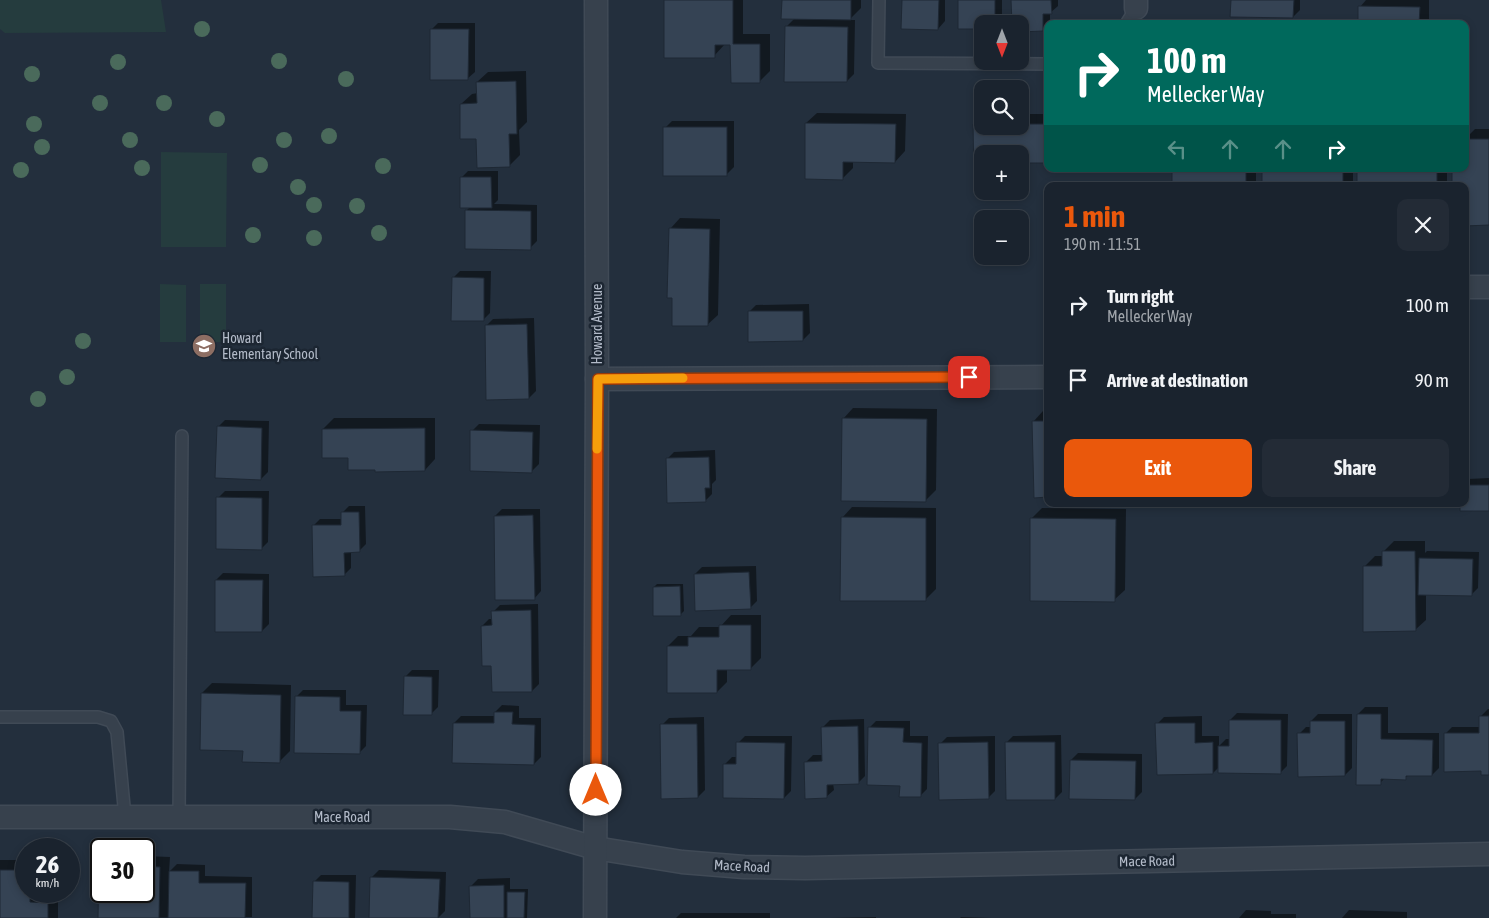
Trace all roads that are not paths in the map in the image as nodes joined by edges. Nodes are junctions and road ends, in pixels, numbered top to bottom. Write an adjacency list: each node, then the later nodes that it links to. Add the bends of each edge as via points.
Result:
1 (596, 0): 7 (street, Howard Avenue)
2 (879, 0): 3 (lane, via 878,63)
3 (1044, 64)
4 (1489, 286): 5 (street)
5 (1469, 287)
6 (1044, 377): 7 (street)
7 (598, 379): 13 (street, Howard Avenue)
8 (182, 436): 12 (lane)
9 (0, 717): 11 (lane, via 98,717 111,721 117,732)
10 (0, 817): 11 (street, Mace Road)
11 (125, 817): 12 (street, Mace Road)
12 (179, 817): 13 (street, Mace Road, via 450,817 505,822)
13 (595, 848): 14 (street, Mace Road, via 682,862 796,868); 15 (street, Howard Avenue)
14 (1489, 854)
15 (595, 918)

